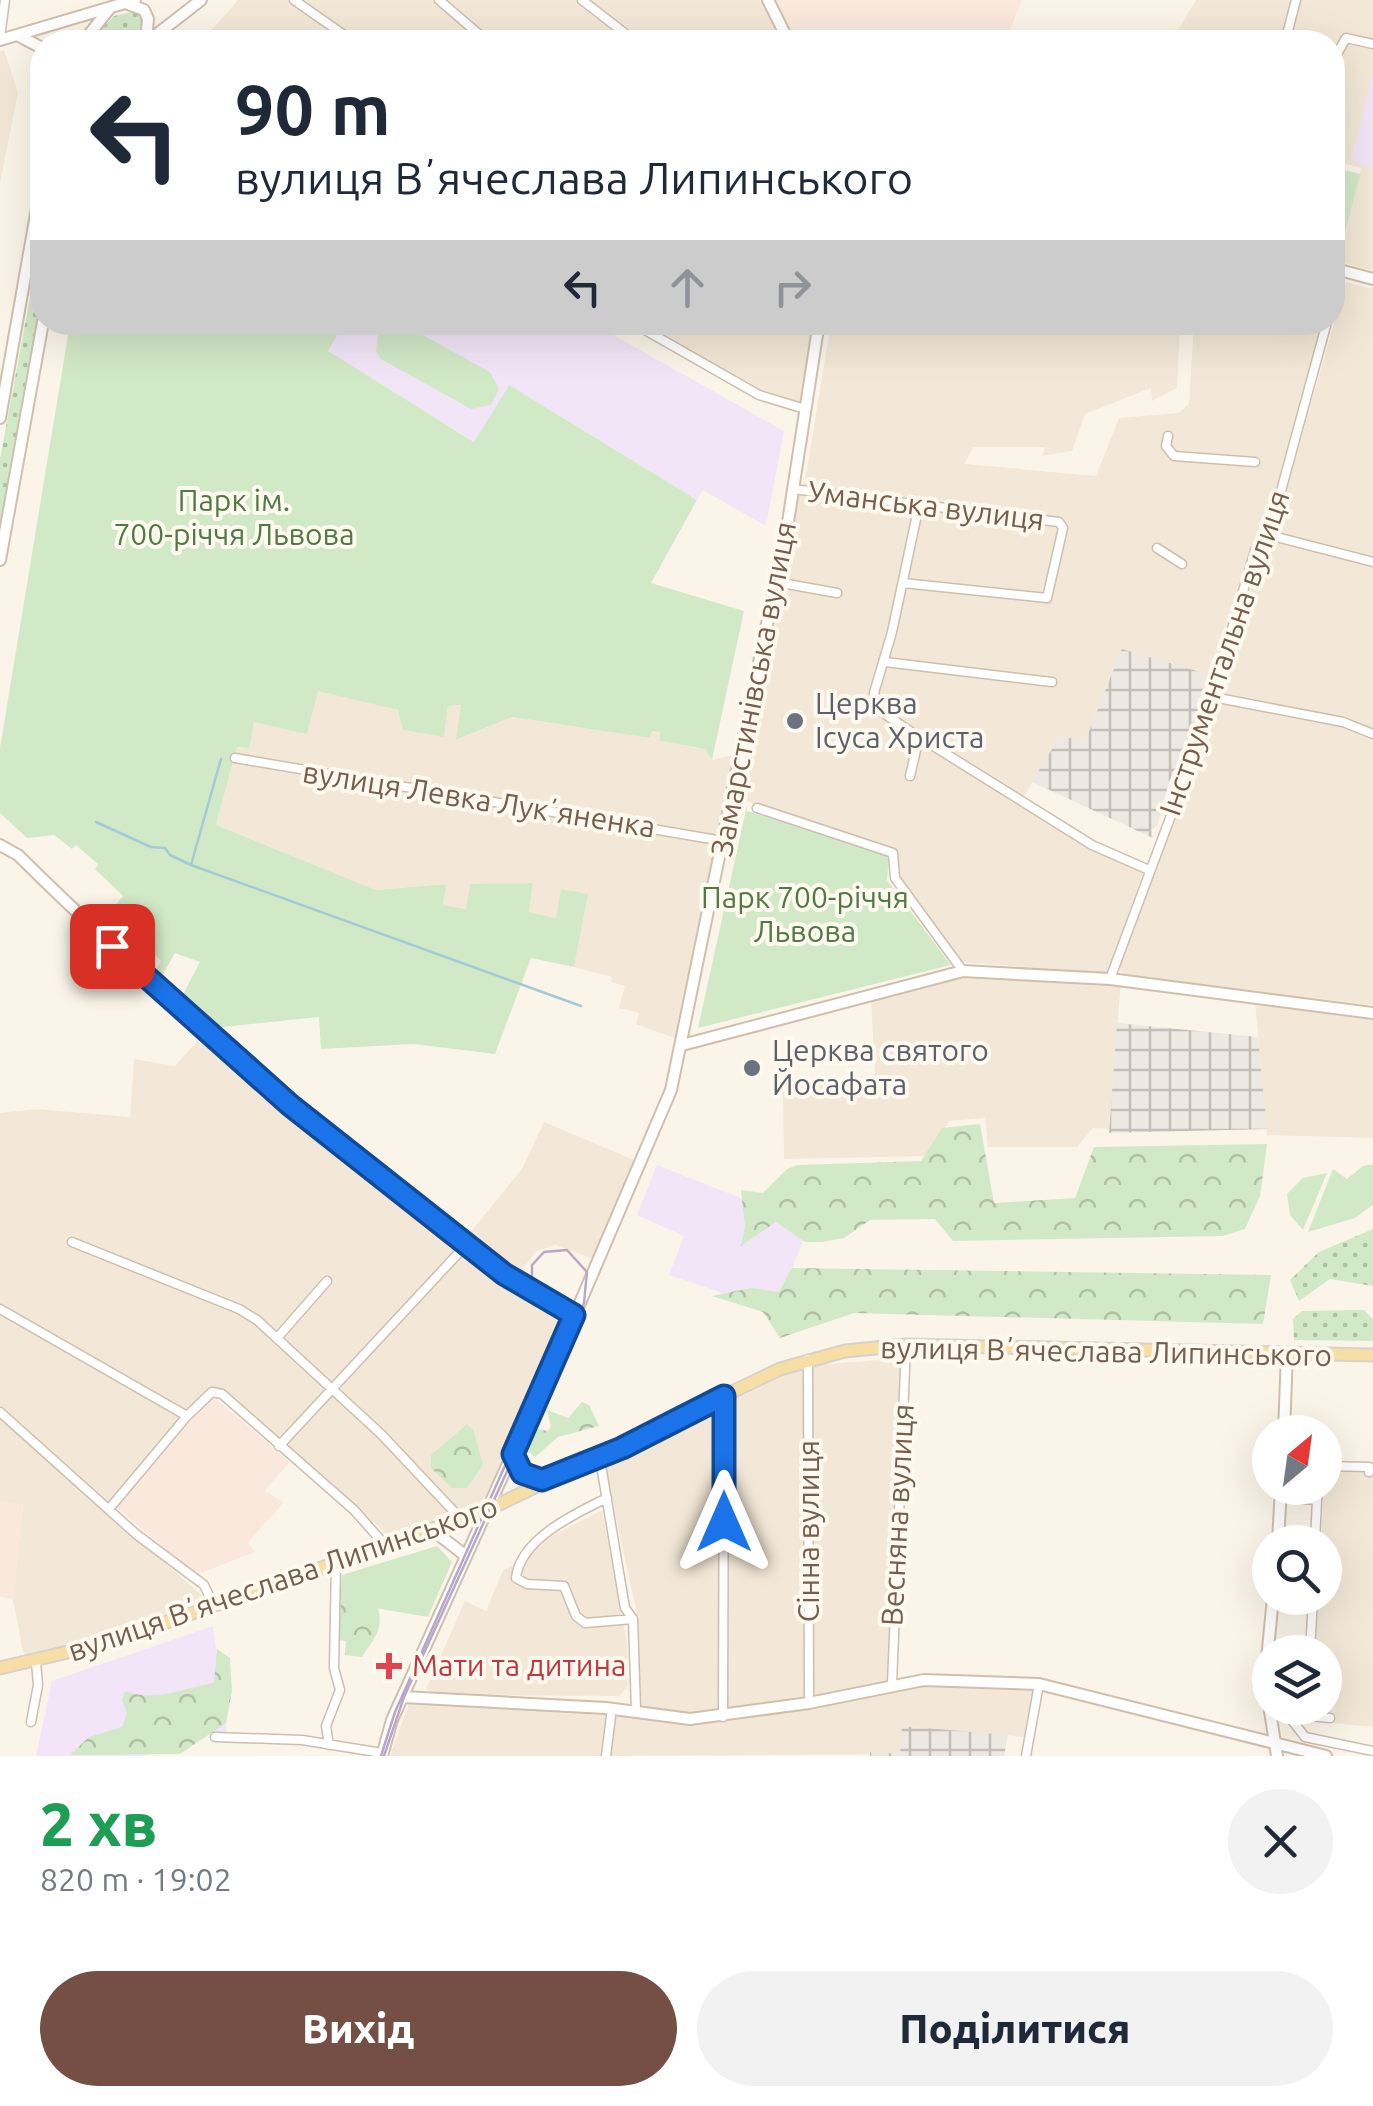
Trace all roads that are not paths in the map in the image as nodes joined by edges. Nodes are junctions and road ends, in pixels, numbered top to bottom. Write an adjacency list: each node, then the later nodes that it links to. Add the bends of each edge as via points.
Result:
1 (5, 0): 21 (street)
2 (201, 0): 13 (street)
3 (294, 0): 14 (street)
4 (439, 0): 15 (street)
5 (582, 0): 16 (street)
6 (768, 0): 17 (street)
7 (1296, 0): 18 (street)
8 (131, 2): 9 (street); 12 (street, via 144,10)
9 (111, 8): 10 (street); 11 (street)
10 (38, 30)
11 (93, 30)
12 (147, 30)
13 (162, 30)
14 (337, 30)
15 (474, 30)
16 (621, 30)
17 (783, 30)
18 (1288, 30)
19 (30, 32): 20 (street)
20 (18, 36): 21 (street); 23 (street)
21 (0, 38)
22 (1345, 40): 24 (street)
23 (30, 42)
24 (1373, 44)
25 (30, 248): 33 (street)
26 (1345, 271): 27 (street)
27 (1373, 279)
28 (41, 335): 40 (street)
29 (654, 335): 32 (street, via 758,395)
30 (817, 335): 32 (street, Замарстинівська вулиця)
31 (1324, 335): 38 (street, Інструментальна вулиця)
32 (806, 409): 36 (street, Замарстинівська вулиця)
33 (0, 418)
34 (1168, 436): 35 (street, via 1174,456)
35 (1255, 462)
36 (793, 488): 37 (street, Уманська вулиця); 43 (street, Замарстинівська вулиця)
37 (919, 504): 44 (street); 44 (street, Уманська вулиця, via 1059,522 1063,528 1047,598)
38 (1270, 535): 41 (street); 48 (street, Інструментальна вулиця, via 1255,550)
39 (1157, 548): 42 (street)
40 (0, 560)
41 (1373, 562)
42 (1182, 564)
43 (776, 582): 45 (street); 54 (street, Замарстинівська вулиця)
44 (903, 583): 46 (street)
45 (837, 593)
46 (885, 662): 47 (street); 50 (street, via 874,702)
47 (1052, 682)
48 (1213, 696): 49 (street); 56 (street, Інструментальна вулиця)
49 (1373, 734)
50 (919, 737): 52 (street); 56 (street, via 1092,846)
51 (234, 758): 54 (street, вулиця Левка Лукʼяненка)
52 (910, 776)
53 (757, 808): 57 (street, via 893,853 895,878)
54 (724, 841): 60 (street, Замарстинівська вулиця)
55 (0, 845): 62 (street, via 210,1037)
56 (1149, 870): 58 (street, Інструментальна вулиця)
57 (963, 971): 58 (street); 60 (street)
58 (1110, 979): 59 (street)
59 (1373, 1013)
60 (682, 1045): 65 (street, Замарстинівська вулиця, via 662,1116)
61 (72, 1242): 66 (street, via 239,1309)
62 (466, 1245): 65 (street); 71 (street)
63 (327, 1281): 66 (street)
64 (0, 1309): 75 (street)
65 (574, 1315): 78 (street, Замарстинівська вулиця)
66 (278, 1337): 71 (street)
67 (906, 1345): 68 (main road, вулиця Вʼячеслава Липинського); 70 (main road, вулиця Вʼячеслава Липинського); 94 (street, Весняна вулиця)
68 (1287, 1354): 69 (main road, вулиця Вʼячеслава Липинського); 74 (street)
69 (1373, 1355)
70 (808, 1359): 72 (main road, вулиця Вʼячеслава Липинського); 97 (street, Сінна вулиця)
71 (331, 1390): 76 (street); 85 (street)
72 (724, 1396): 77 (main road, вулиця Вʼячеслава Липинського); 100 (street)
73 (0, 1412): 83 (street)
74 (1285, 1415)
75 (187, 1416): 76 (street, via 204,1396 222,1394); 83 (street)
76 (279, 1446): 87 (street)
77 (622, 1448): 78 (street, via 542,1480 522,1473); 79 (main road, вулиця Вʼячеслава Липинського)
78 (513, 1454): 84 (street, Замарстинівська вулиця)
79 (600, 1460): 82 (street); 84 (main road, вулиця Вʼячеслава Липинського)
80 (1342, 1467): 81 (street)
81 (1369, 1472)
82 (607, 1498): 91 (street, via 625,1608); 91 (street, via 552,1529 516,1578 564,1586 584,1624)
83 (109, 1509): 90 (street, via 204,1585)
84 (487, 1510): 85 (main road, вулиця Вʼячеслава Липинського); 88 (street, Замарстинівська вулиця)
85 (461, 1519): 86 (main road, вулиця Вʼячеслава Липинського)
86 (431, 1530): 87 (main road, вулиця Вʼячеслава Липинського); 88 (street)
87 (385, 1545): 89 (main road, вулиця Вʼячеслава Липинського)
88 (466, 1556): 96 (street, Замарстинівська вулиця)
89 (336, 1561): 90 (main road, вулиця Вʼячеслава Липинського); 105 (street, via 334,1668 340,1690 326,1726)
90 (213, 1604): 92 (main road, вулиця Вʼячеслава Липинського)
91 (633, 1619): 99 (street)
92 (36, 1662): 93 (main road, вулиця Вʼячеслава Липинського); 101 (street)
93 (0, 1668)
94 (892, 1684): 95 (street, via 960,1679); 97 (street)
95 (1039, 1684): 106 (street); 110 (street)
96 (403, 1697): 98 (street); 108 (street, Замарстинівська вулиця)
97 (808, 1703): 100 (street)
98 (612, 1708): 99 (street); 109 (street)
99 (636, 1712): 100 (street)
100 (723, 1717)
101 (32, 1722)
102 (1272, 1725): 106 (street)
103 (1296, 1725): 107 (street, via 1305,1737)
104 (215, 1738): 105 (street)
105 (329, 1744): 108 (street)
106 (1277, 1750): 111 (street)
107 (1373, 1751)
108 (383, 1753)
109 (606, 1756)
110 (1026, 1756)
111 (1326, 1756)

